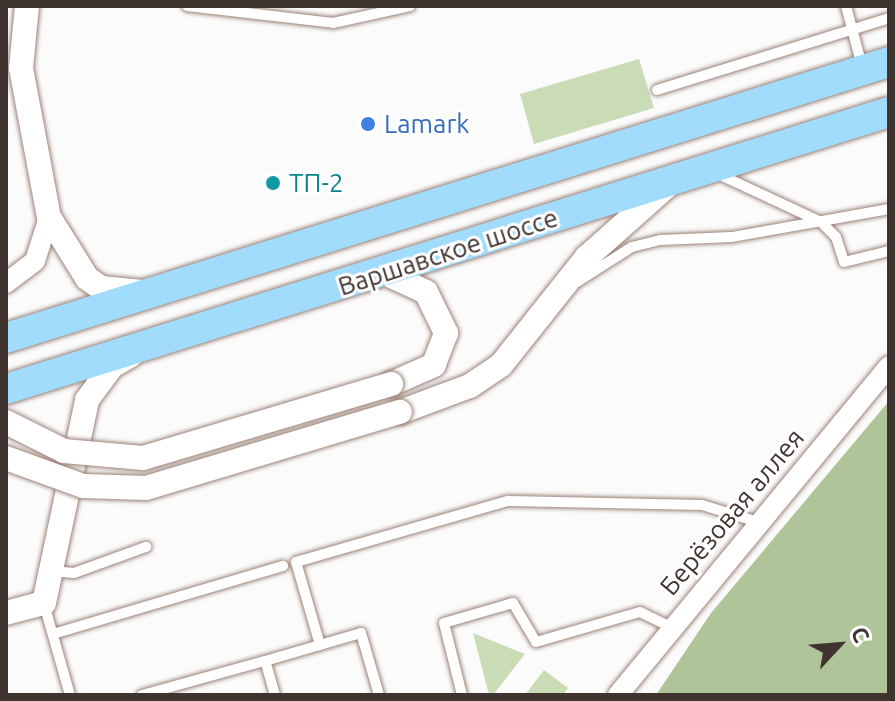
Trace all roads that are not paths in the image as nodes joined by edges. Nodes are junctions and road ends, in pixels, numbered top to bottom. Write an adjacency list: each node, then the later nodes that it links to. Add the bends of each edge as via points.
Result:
1 (27, 6): 14 (street, via 21,68)
2 (187, 6): 5 (lane, via 333,23)
3 (410, 6): 5 (lane)
4 (846, 6): 7 (lane)
5 (368, 12)
6 (889, 18): 7 (lane)
7 (853, 29): 8 (lane); 9 (lane)
8 (876, 66): 19 (main road, Варшавское шоссе)
9 (657, 90)
10 (889, 112): 11 (main road, Варшавское шоссе)
11 (706, 169): 12 (main road, Варшавское шоссе); 15 (lane)
12 (677, 179): 17 (main road, Варшавское шоссе); 20 (street, via 622,223)
13 (889, 209): 15 (lane)
14 (49, 217): 18 (street, via 35,261); 19 (street, via 74,265 101,288)
15 (821, 222): 16 (lane, via 836,237 844,262); 20 (lane, via 632,247)
16 (889, 251)
17 (385, 273): 22 (main road, Варшавское шоссе); 25 (street, bridge, via 426,292 446,333 434,365 391,384 143,458 64,451)
18 (6, 283)
19 (165, 291): 21 (main road, Варшавское шоссе)
20 (559, 293): 26 (street, bridge, via 486,377 400,412 146,488 83,486)
21 (6, 338)
22 (147, 346): 24 (main road, Варшавское шоссе); 30 (street, via 112,366 87,400)
23 (889, 366): 27 (street, Берёзовая аллея)
24 (6, 389)
25 (6, 422)
26 (6, 458)
27 (758, 522): 33 (street, Берёзовая аллея); 35 (lane, via 702,505 508,501 296,562)
28 (146, 547): 30 (lane, via 74,573)
29 (283, 566): 34 (lane)
30 (51, 571): 31 (street)
31 (44, 603): 32 (street); 34 (lane)
32 (6, 613)
33 (669, 626): 41 (lane, via 640,612 536,642 513,603 444,623); 42 (street, Берёзовая аллея)
34 (53, 634): 37 (lane)
35 (320, 645): 36 (lane); 40 (lane, via 361,633)
36 (265, 661): 38 (lane); 39 (lane)
37 (70, 695)
38 (142, 695)
39 (275, 695)
40 (379, 695)
41 (462, 695)
42 (618, 695)

